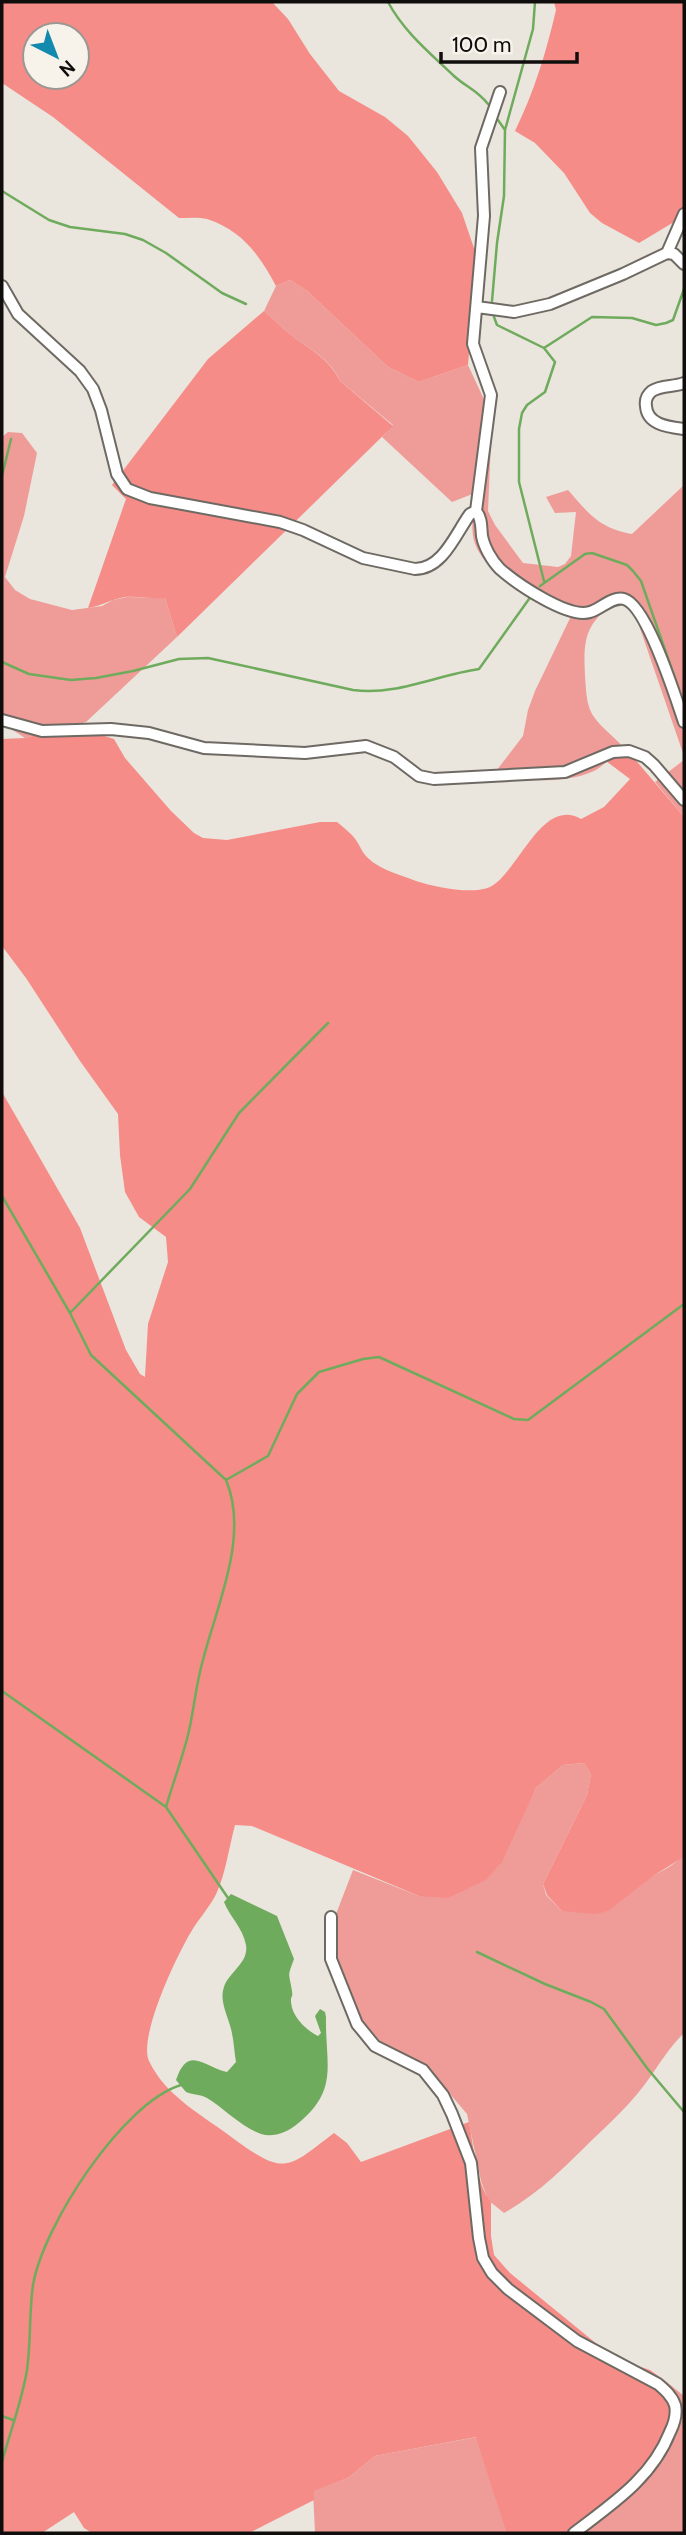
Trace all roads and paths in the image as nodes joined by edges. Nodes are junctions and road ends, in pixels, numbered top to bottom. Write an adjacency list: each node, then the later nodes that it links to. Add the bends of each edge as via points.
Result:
1 (500, 92): 6 (street, via 481,148 484,216)
2 (684, 214): 3 (street)
3 (667, 253): 4 (street); 6 (street, via 538,307 514,312)
4 (684, 264)
5 (2, 286): 9 (street, via 18,314 80,371 93,389 117,474 135,493 280,522 363,558 415,569 435,563)
6 (477, 307): 9 (street, via 473,344 491,395)
7 (684, 383): 8 (street, via 654,390 646,405 656,422)
8 (684, 429)
9 (476, 511): 11 (street, via 482,539 498,567 551,603 583,614 615,599 633,606 656,646)
10 (2, 720): 12 (street, via 42,731 149,733 204,748 304,753 366,746 394,757 419,776 434,779 565,772 613,752 634,752 654,765)
11 (684, 722)
12 (684, 800)
13 (331, 1917): 14 (street, via 331,1959 357,2024 375,2046 423,2070 452,2114 471,2163 479,2238 492,2273 577,2341 658,2384 675,2404 674,2422 650,2468)
14 (574, 2533)

